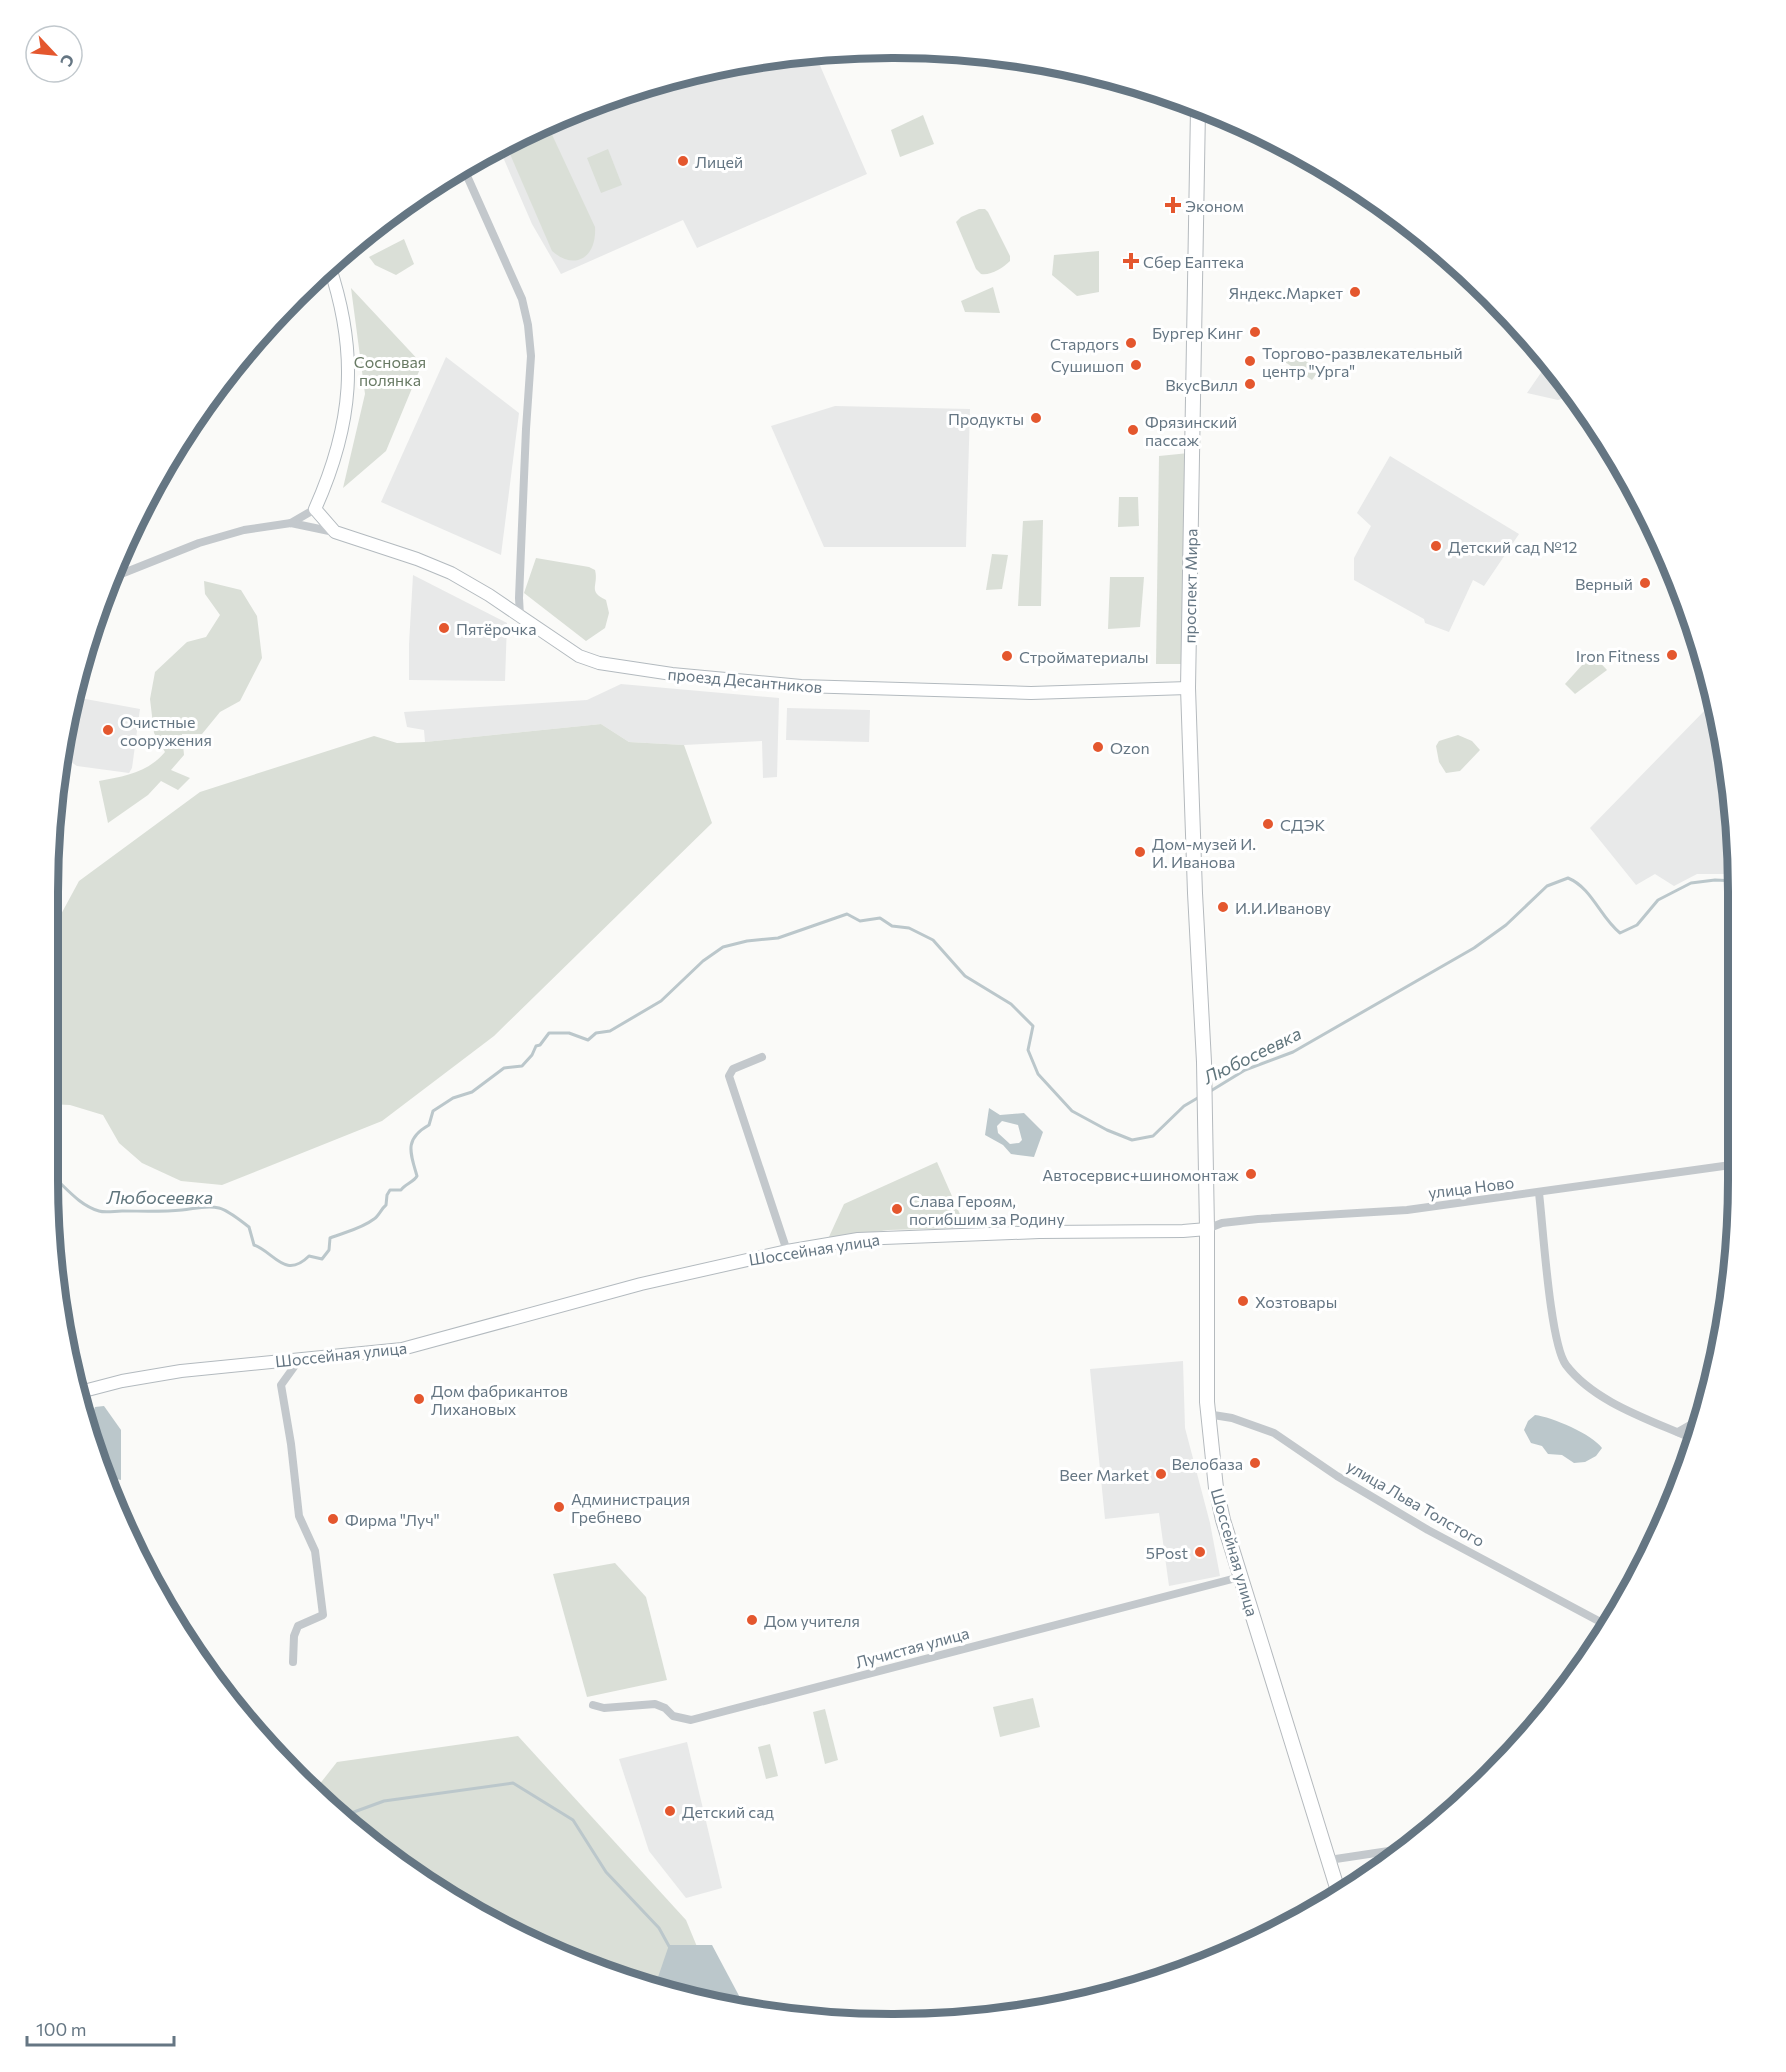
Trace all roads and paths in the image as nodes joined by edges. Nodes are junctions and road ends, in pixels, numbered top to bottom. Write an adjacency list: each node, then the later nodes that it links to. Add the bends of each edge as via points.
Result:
1 (1198, 117): 9 (main road, проспект Мира)
2 (467, 175): 8 (street, via 522,299 528,325 531,356)
3 (332, 276): 4 (street, via 347,337 349,378 344,425)
4 (315, 509): 5 (street); 6 (street)
5 (291, 523): 6 (street); 7 (street, via 244,530 199,543)
6 (335, 532): 8 (street, проезд Десантников, via 451,573)
7 (122, 574)
8 (520, 616): 9 (street, проезд Десантников, via 579,656 617,667 672,674 801,686 1011,693)
9 (1188, 688): 13 (main road, проспект Мира)
10 (762, 1057): 14 (street, via 733,1069 729,1076)
11 (1728, 1165): 12 (street, улица Ново)
12 (1539, 1193): 13 (street, улица Ново, via 1407,1210 1258,1219); 19 (street, via 1554,1328 1565,1364 1607,1399)
13 (1207, 1229): 14 (street, Шоссейная улица, via 858,1239); 17 (main road, Шоссейная улица)
14 (787, 1251): 15 (street, Шоссейная улица, via 582,1298 402,1349)
15 (299, 1360): 16 (street, Шоссейная улица, via 181,1371); 23 (street, via 281,1385 299,1516 315,1551 323,1616 298,1626)
16 (86, 1390)
17 (1207, 1414): 21 (main road, Шоссейная улица, via 1216,1488); 22 (street, улица Льва Толстого, via 1274,1433 1428,1530)
18 (1690, 1425): 19 (street)
19 (1677, 1432): 20 (street)
20 (1686, 1436)
21 (1240, 1577): 24 (street, Лучистая улица, via 692,1720 673,1716 655,1704 604,1708); 26 (main road, Шоссейная улица)
22 (1600, 1622)
23 (293, 1662)
24 (593, 1705)
25 (1387, 1851): 26 (street)
26 (1329, 1860): 27 (main road, Шоссейная улица)
27 (1337, 1886)

